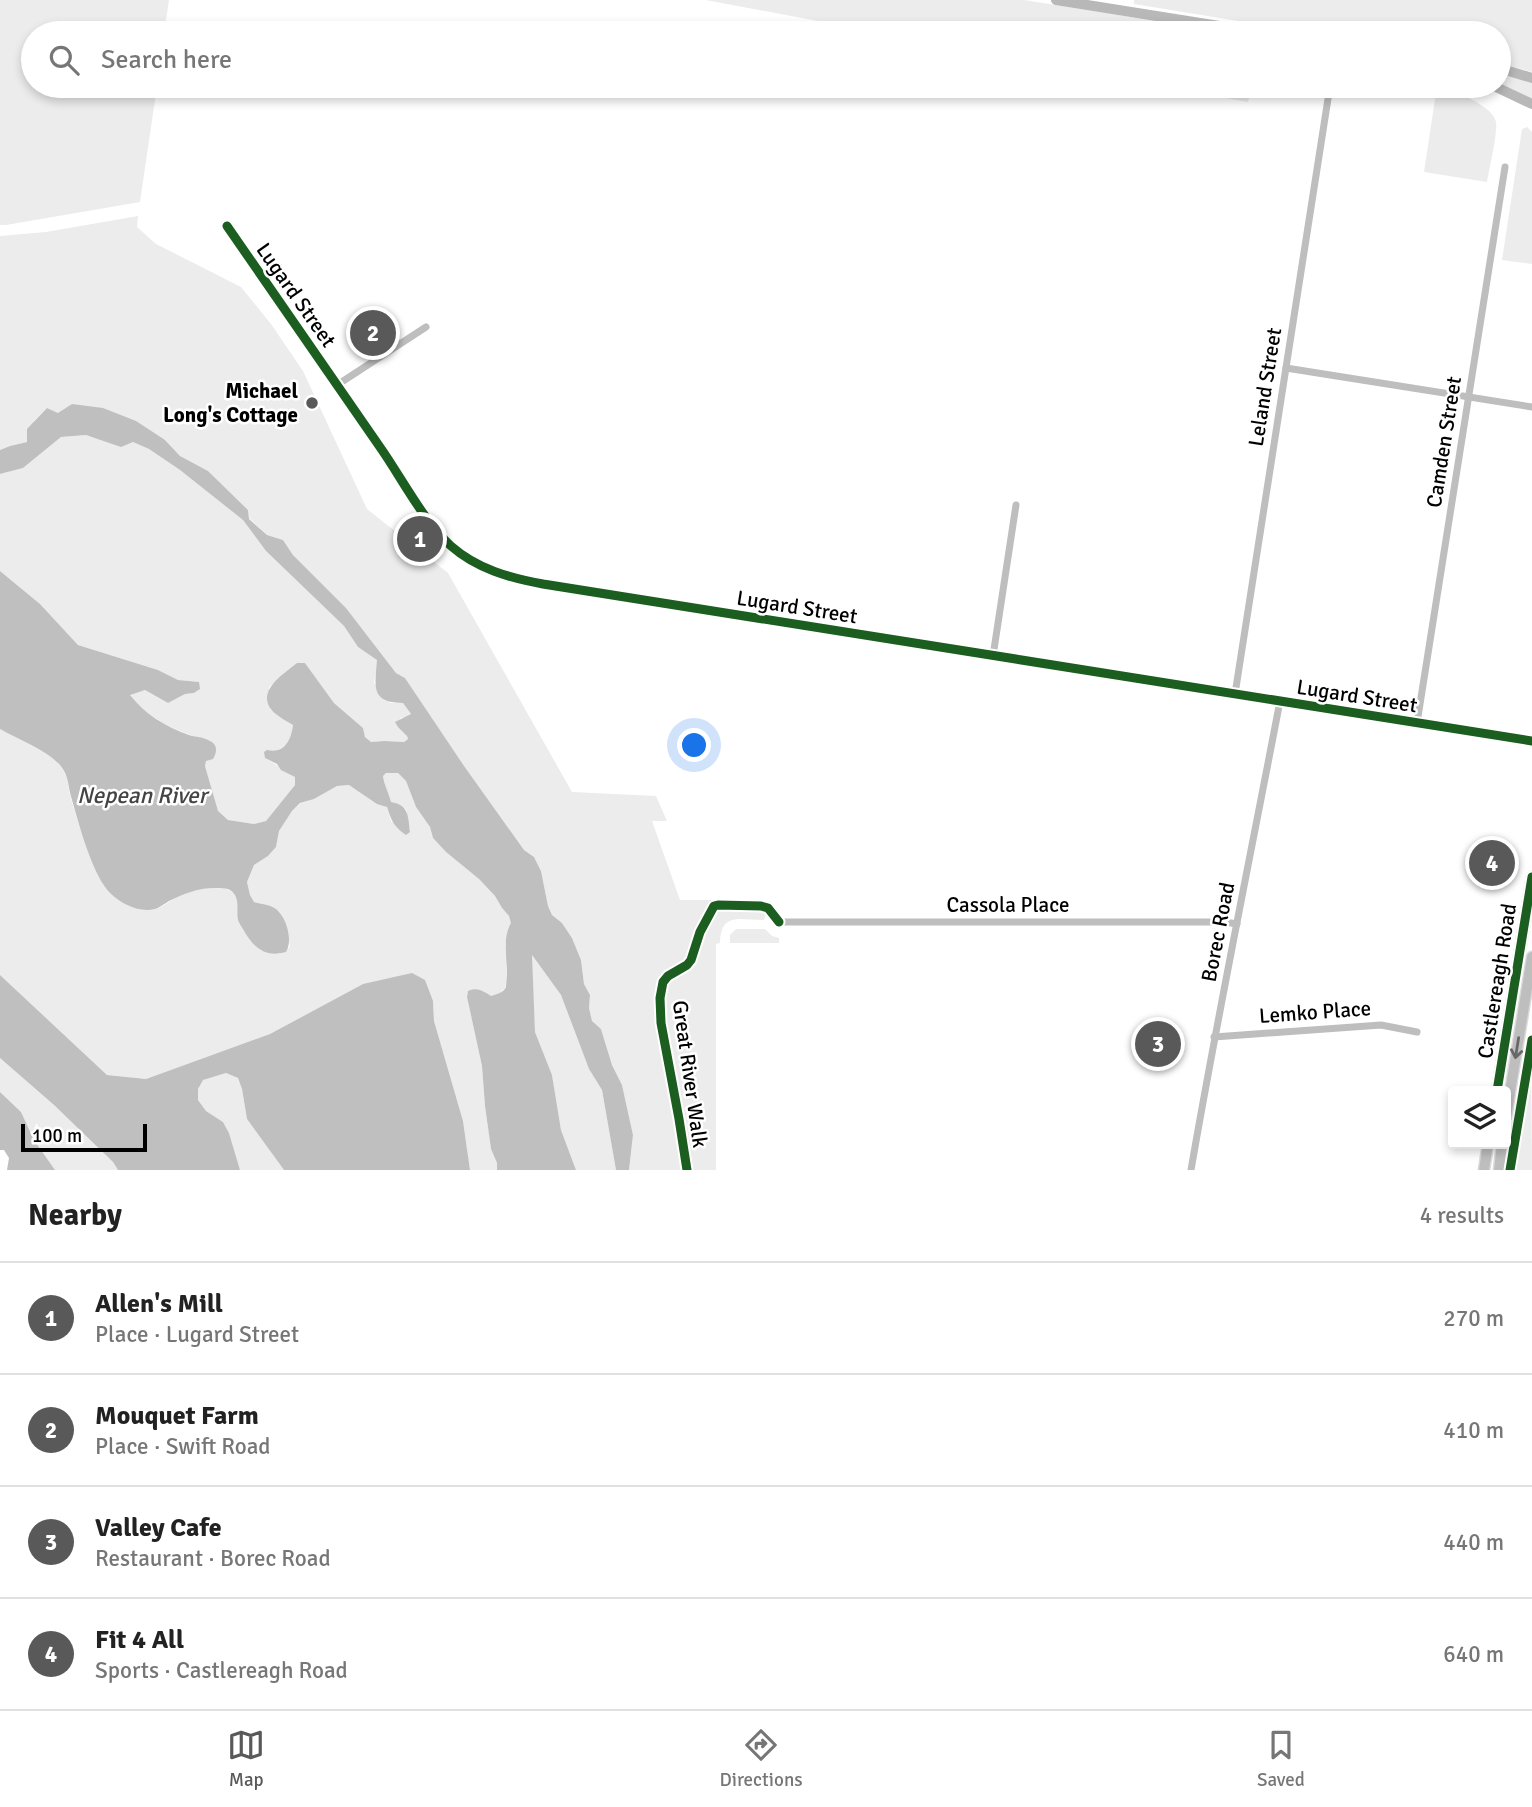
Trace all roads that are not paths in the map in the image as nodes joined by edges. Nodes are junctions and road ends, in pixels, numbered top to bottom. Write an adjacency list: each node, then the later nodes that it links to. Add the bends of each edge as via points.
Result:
1 (1056, 0): 2 (street)
2 (1188, 21)
3 (1511, 72): 4 (street)
4 (1532, 78)
5 (1511, 94): 7 (street)
6 (1328, 98): 11 (street, Leland Street)
7 (1532, 104)
8 (1505, 167): 13 (street, Camden Street)
9 (227, 226): 12 (street, Lugard Street)
10 (426, 327): 12 (street)
11 (1286, 369): 13 (street); 17 (street, Leland Street)
12 (337, 385): 16 (street, Lugard Street, via 434,528 450,545 491,571 543,584)
13 (1469, 397): 14 (street); 19 (street, Camden Street)
14 (1532, 407)
15 (1016, 505): 16 (street)
16 (993, 656): 17 (street, Lugard Street)
17 (1235, 694): 18 (street, Lugard Street)
18 (1280, 701): 19 (street, Lugard Street); 23 (street, Borec Road)
19 (1417, 723): 20 (street, Lugard Street)
20 (1532, 741)
21 (1532, 877): 27 (main road, Castlereagh Road)
22 (779, 922): 23 (street, Cassola Place)
23 (1237, 924): 26 (street, Borec Road)
24 (1532, 957): 28 (main road, Castlereagh Road, one-way to 28)
25 (1417, 1032): 26 (street, Lemko Place, via 1381,1025)
26 (1214, 1037): 31 (street, Borec Road)
27 (1498, 1086)
28 (1511, 1086)
29 (1487, 1149): 32 (main road)
30 (1501, 1149): 33 (main road)
31 (1191, 1170)
32 (1484, 1170)
33 (1499, 1170)

